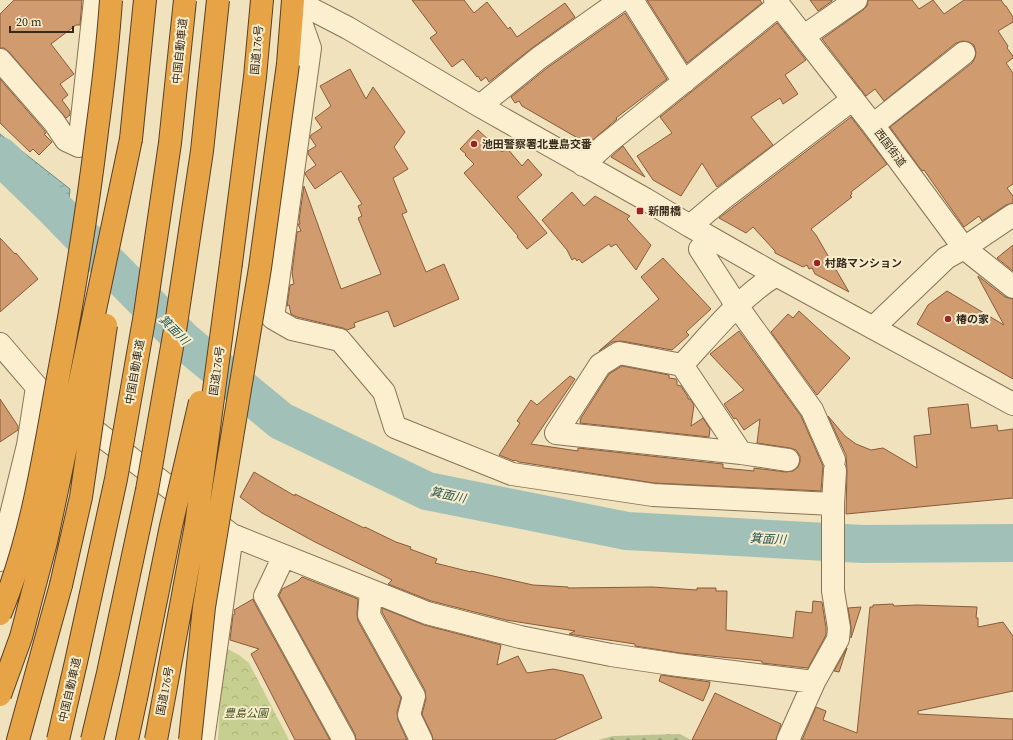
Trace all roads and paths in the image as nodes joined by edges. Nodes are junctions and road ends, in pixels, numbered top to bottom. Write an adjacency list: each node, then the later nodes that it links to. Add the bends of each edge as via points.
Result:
1 (95, 0): 14 (street, via 79,146 66,140 54,122)
2 (111, 0): 41 (highway, bridge, via 92,177 72,306 24,548)
3 (146, 0): 19 (highway)
4 (185, 0): 46 (highway, 中国自動車道, bridge, via 170,143 142,329 116,479)
5 (218, 0): 47 (highway, bridge, via 202,151 176,324 147,490)
6 (262, 0): 25 (highway, 国道176号, via 255,77)
7 (293, 0): 17 (street, via 348,28); 36 (street, via 310,48 273,318 292,329 340,340 384,392 395,427 512,474 653,495); 51 (highway, bridge, via 288,64 260,268 204,607)
8 (621, 0): 17 (street, via 538,58)
9 (632, 0): 15 (street)
10 (856, 0): 12 (street)
11 (777, 3): 12 (street, 西国街道); 15 (street)
12 (804, 36): 16 (street, 西国街道)
13 (964, 53): 18 (street)
14 (0, 60)
15 (684, 82): 20 (street)
16 (853, 99): 18 (street, 西国街道); 22 (street)
17 (480, 106): 20 (street)
18 (873, 124): 23 (street, 西国街道)
19 (131, 139): 44 (highway, bridge, via 46,542 21,637); 45 (highway, bridge, via 81,497 61,585)
20 (583, 165): 22 (street, via 645,198)
21 (1013, 215): 23 (street)
22 (690, 226): 26 (street)
23 (964, 248): 27 (street, 西国街道); 29 (street, via 946,258)
24 (700, 249): 28 (street)
25 (231, 262): 42 (highway, 国道176号, bridge, via 196,525); 48 (highway, bridge, via 171,526)
26 (776, 275): 28 (street); 29 (street)
27 (1013, 287)
28 (737, 306): 31 (street); 36 (street, via 812,410 834,465)
29 (873, 328): 33 (street)
30 (0, 344): 32 (street)
31 (682, 365): 34 (street); 34 (street, via 619,353 600,365 556,433)
32 (37, 387): 37 (street); 39 (street, via 28,445)
33 (1013, 404)
34 (741, 453): 35 (street)
35 (788, 460)
36 (833, 507): 43 (street, via 833,590 839,628 838,639)
37 (232, 535): 38 (street); 52 (street)
38 (284, 556): 40 (street); 53 (street, via 265,596)
39 (0, 560)
40 (371, 591): 43 (street, via 427,613 611,655); 54 (street, via 369,615 414,696 409,715)
41 (0, 614)
42 (172, 659): 49 (highway, 国道176号, bridge); 50 (highway, bridge)
43 (814, 682): 55 (street)
44 (0, 695)
45 (18, 740)
46 (58, 740)
47 (92, 740)
48 (127, 740)
49 (156, 740)
50 (166, 740)
51 (190, 740)
52 (203, 740)
53 (344, 740)
54 (421, 740)
55 (788, 740)

